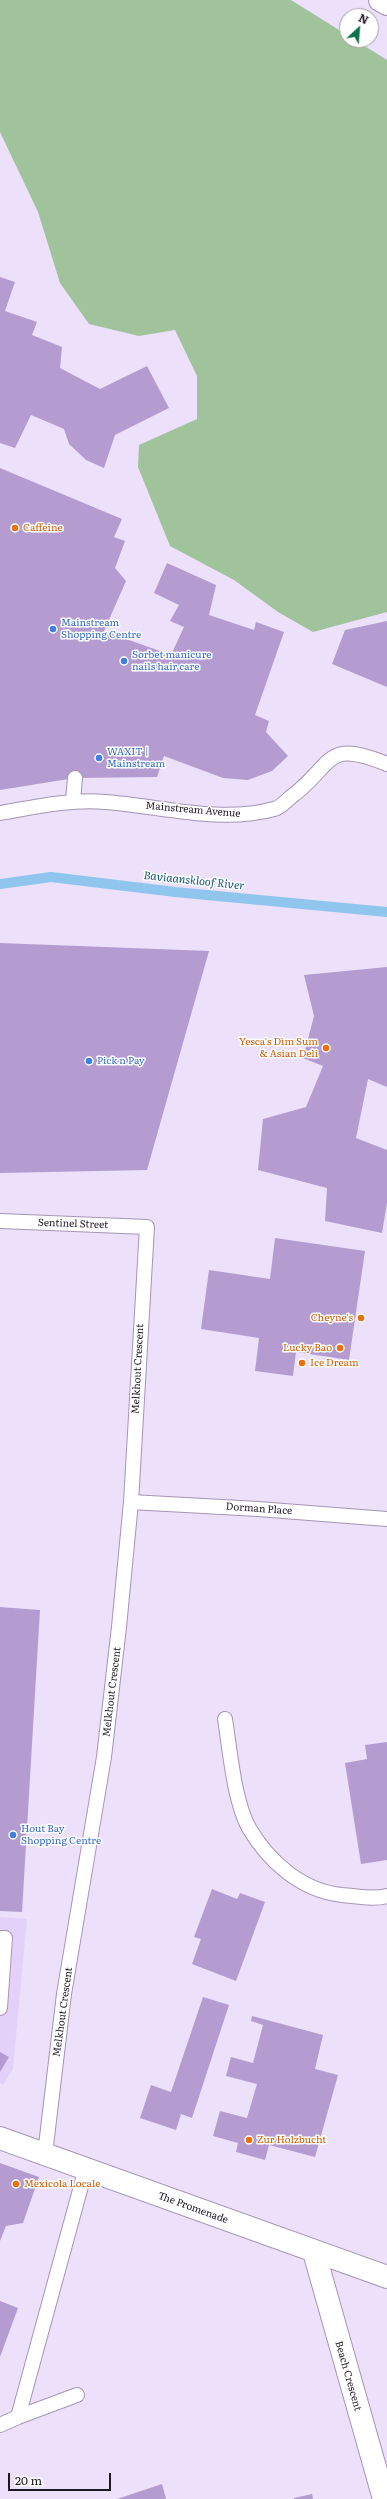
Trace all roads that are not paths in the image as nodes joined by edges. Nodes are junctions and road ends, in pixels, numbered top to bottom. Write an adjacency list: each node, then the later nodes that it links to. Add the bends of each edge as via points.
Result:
1 (380, 0): 2 (street)
2 (387, 4)
3 (387, 764): 5 (lane, Mainstream Avenue, via 354,753 342,753 329,760 305,787 276,809 244,814)
4 (75, 778): 5 (lane)
5 (73, 801): 6 (lane, Mainstream Avenue)
6 (0, 813)
7 (0, 1221): 8 (lane, Sentinel Street)
8 (147, 1227): 9 (lane, Melkhout Crescent)
9 (131, 1502): 10 (lane, Dorman Place); 18 (lane, Melkhout Crescent, via 104,1757 64,1994)
10 (387, 1519)
11 (225, 1719): 12 (lane, via 234,1781 249,1828 272,1858 299,1881 330,1894 379,1899)
12 (387, 1896)
13 (0, 1938): 14 (lane, via 5,1938)
14 (2, 1954): 15 (lane)
15 (1, 1982): 16 (lane)
16 (0, 2008)
17 (0, 2138): 18 (street, The Promenade)
18 (45, 2154): 19 (street, The Promenade)
19 (86, 2168): 20 (street, The Promenade); 23 (lane)
20 (314, 2252): 21 (street, The Promenade); 25 (street, Beach Crescent)
21 (387, 2277)
22 (77, 2395): 23 (lane)
23 (18, 2417): 24 (lane)
24 (0, 2425)
25 (384, 2499)

